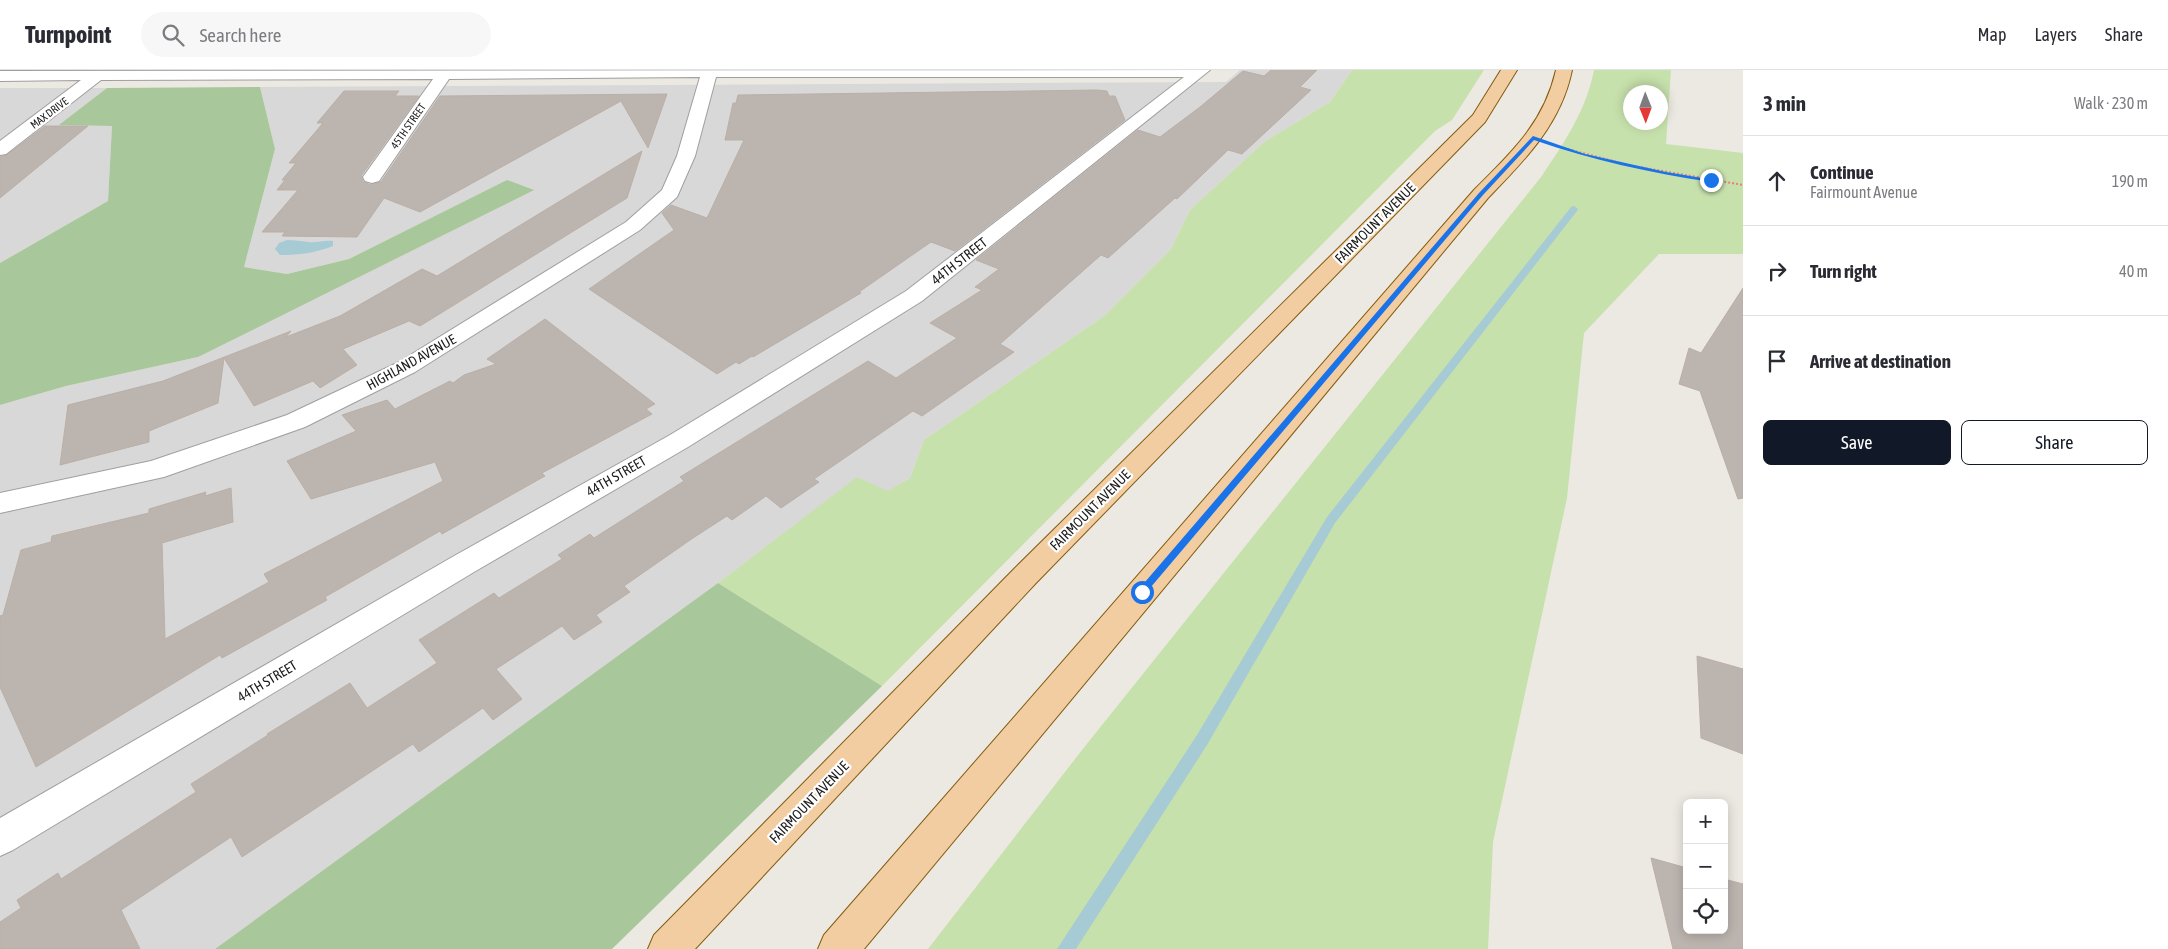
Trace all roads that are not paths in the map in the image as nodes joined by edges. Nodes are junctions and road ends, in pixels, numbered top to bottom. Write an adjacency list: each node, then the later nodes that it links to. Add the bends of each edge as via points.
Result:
1 (1509, 70): 13 (main road, FAIRMOUNT AVENUE, via 1479,118 1025,576)
2 (1564, 70): 14 (main road, via 1562,86 1530,143 1481,194)
3 (893, 71): 4 (street); 5 (street)
4 (1199, 71): 12 (street, 44TH STREET, via 914,296 678,440)
5 (709, 72): 6 (street); 11 (street, HIGHLAND AVENUE, via 686,156 670,192 633,226 407,367 296,421 155,470)
6 (444, 74): 7 (street); 10 (street, 45TH STREET)
7 (98, 75): 8 (street); 9 (street, MAX DRIVE)
8 (0, 76)
9 (0, 150)
10 (372, 178)
11 (0, 503)
12 (0, 838)
13 (668, 949)
14 (838, 949)

